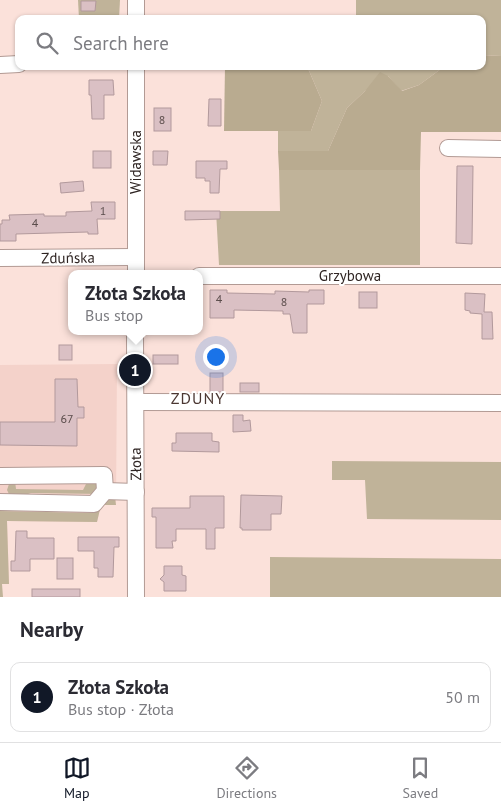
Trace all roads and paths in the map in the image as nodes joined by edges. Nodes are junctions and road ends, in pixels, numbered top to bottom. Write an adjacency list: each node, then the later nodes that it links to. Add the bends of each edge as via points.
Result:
1 (136, 0): 2 (street)
2 (136, 15)
3 (15, 64): 4 (street)
4 (0, 65)
5 (136, 70): 8 (street, Widawska)
6 (448, 148): 7 (street)
7 (501, 149)
8 (135, 257): 9 (street, Zduńska); 10 (street)
9 (0, 258)
10 (136, 270)
11 (203, 276): 12 (street, Grzybowa)
12 (501, 276)
13 (135, 335): 14 (street, Złota)
14 (136, 402): 15 (street); 18 (street, Złota)
15 (501, 403)
16 (0, 476): 17 (street, via 104,476)
17 (105, 491): 18 (street); 19 (street, via 94,504)
18 (136, 492): 20 (street, Złota)
19 (0, 502)
20 (136, 597)

